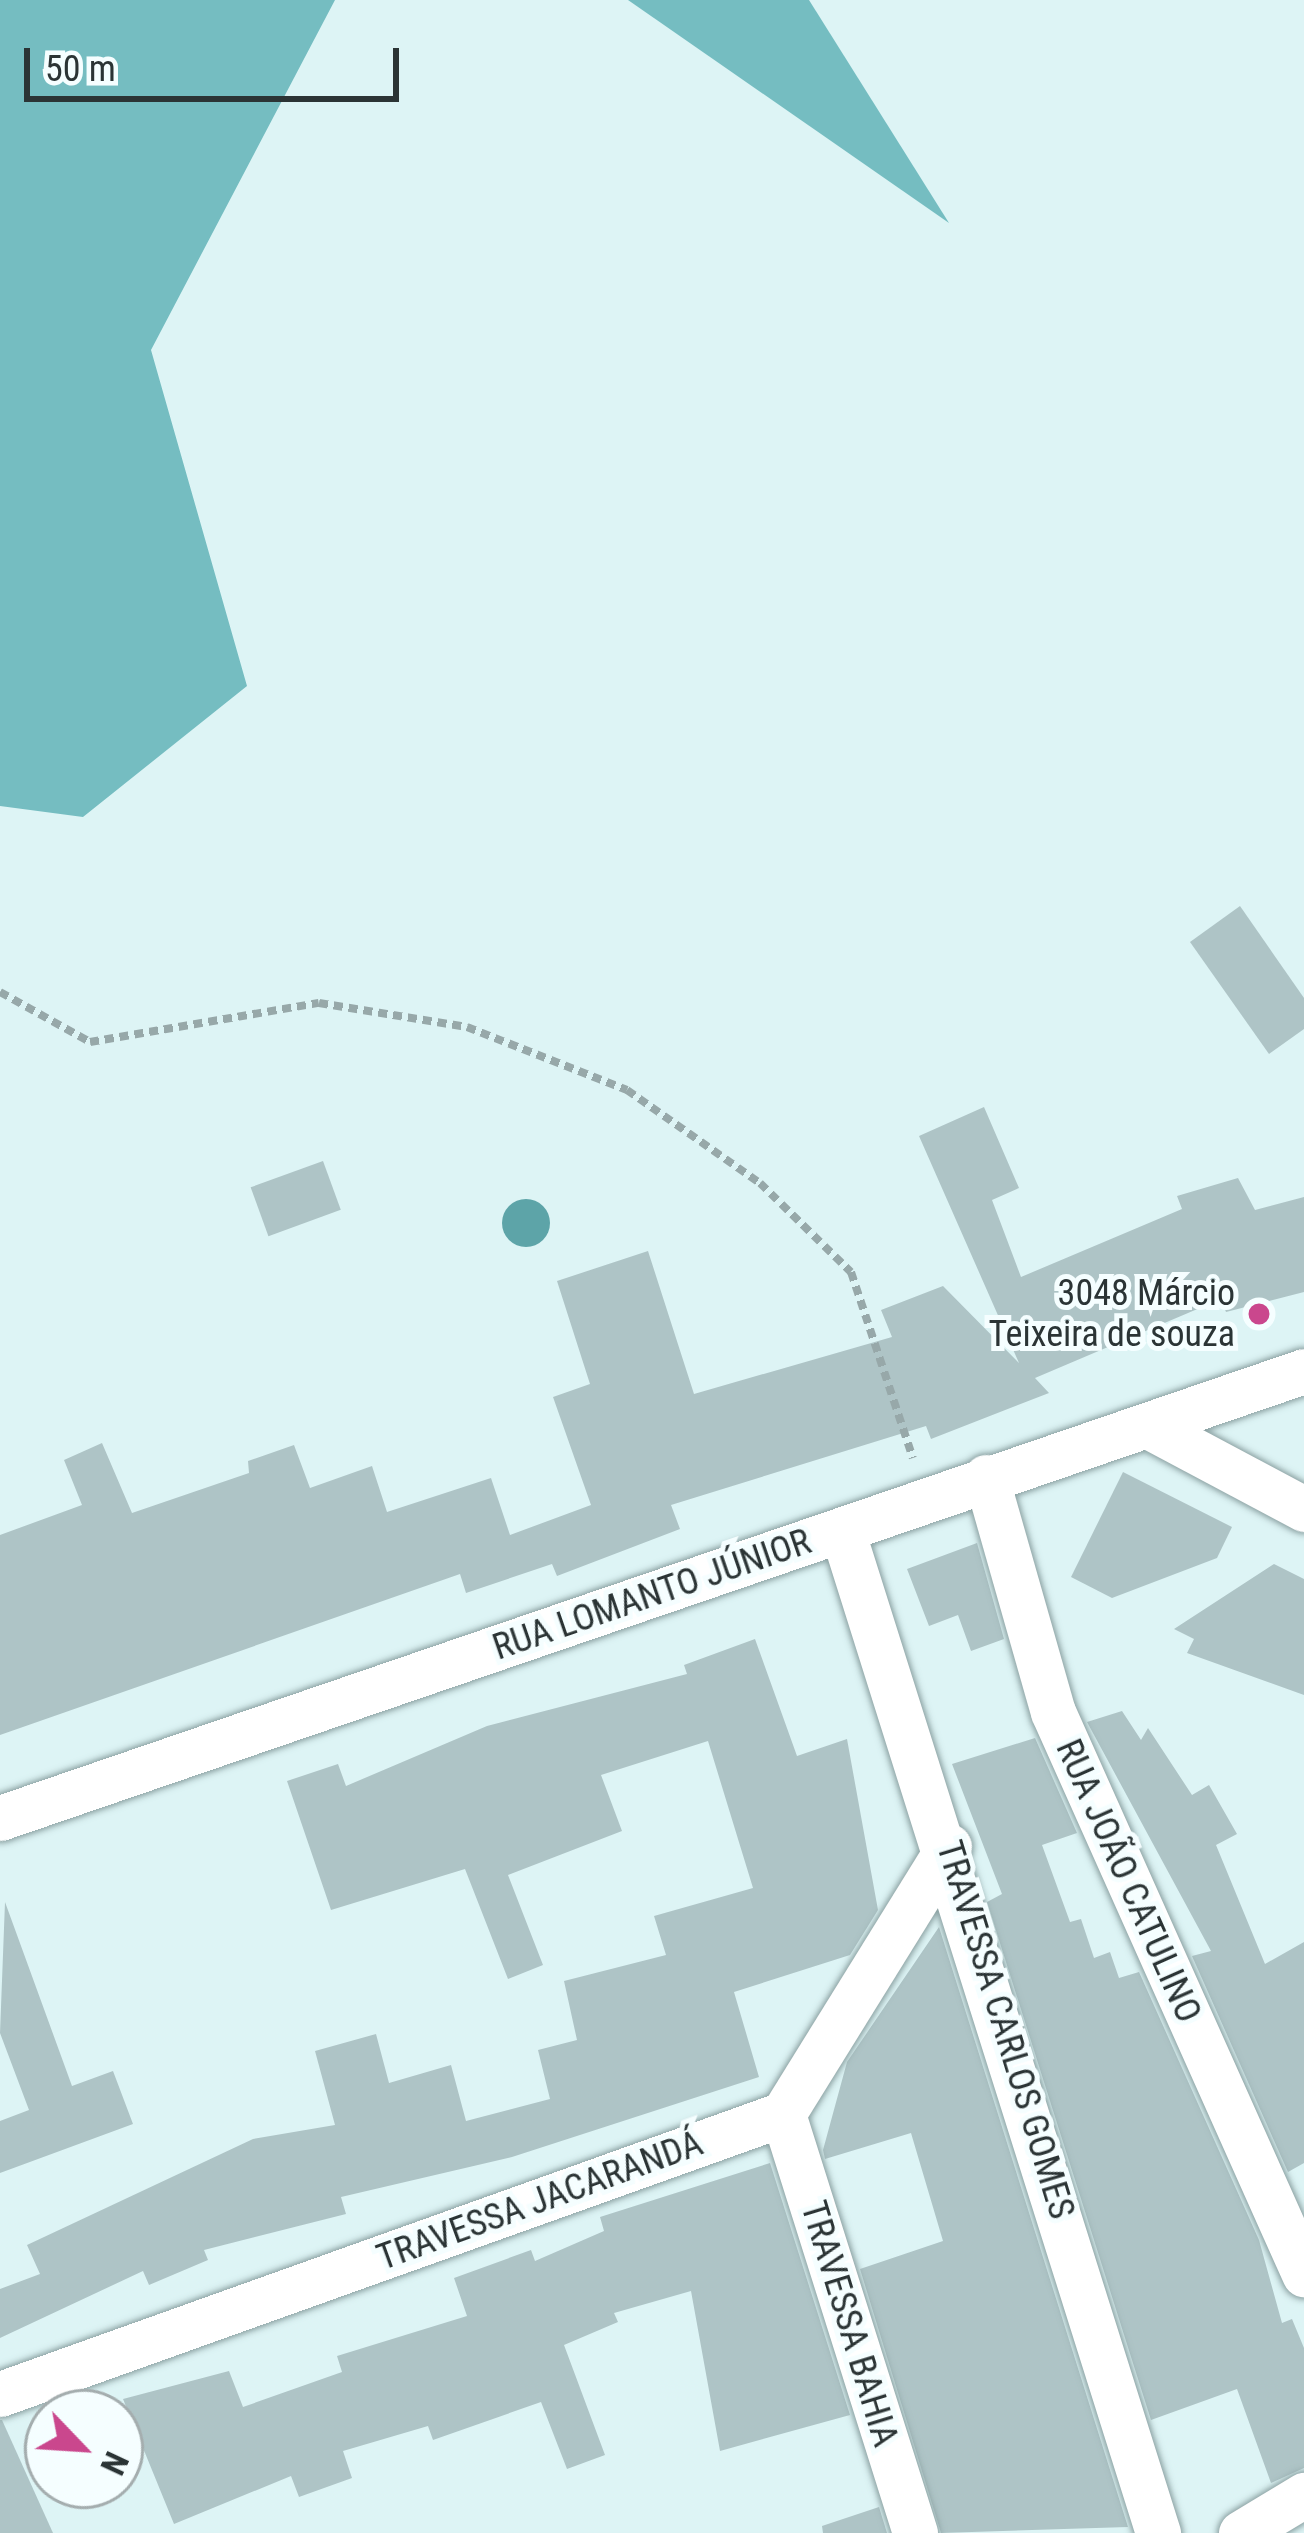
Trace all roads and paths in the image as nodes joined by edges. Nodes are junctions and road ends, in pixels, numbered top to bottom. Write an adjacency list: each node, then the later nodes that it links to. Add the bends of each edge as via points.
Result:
1 (0, 992): 5 (path, via 90,1042 319,1003 467,1027 627,1090 760,1183 851,1272)
2 (1304, 1371): 3 (street, RUA LOMANTO JÚNIOR)
3 (1148, 1426): 4 (street, RUA LOMANTO JÚNIOR); 6 (street)
4 (986, 1477): 5 (street, RUA LOMANTO JÚNIOR); 11 (street, RUA JOÃO CATULINO, via 1053,1712)
5 (925, 1500): 7 (street, RUA LOMANTO JÚNIOR)
6 (1304, 1509)
7 (842, 1530): 8 (street, RUA LOMANTO JÚNIOR); 9 (street, TRAVESSA CARLOS GOMES)
8 (0, 1818)
9 (949, 1846): 10 (street); 15 (street, TRAVESSA CARLOS GOMES)
10 (783, 2114): 12 (street, TRAVESSA JACARANDÁ); 14 (street, TRAVESSA BAHIA)
11 (1304, 2273)
12 (0, 2394)
13 (1304, 2495): 16 (street)
14 (915, 2533)
15 (1158, 2533)
16 (1240, 2533)

